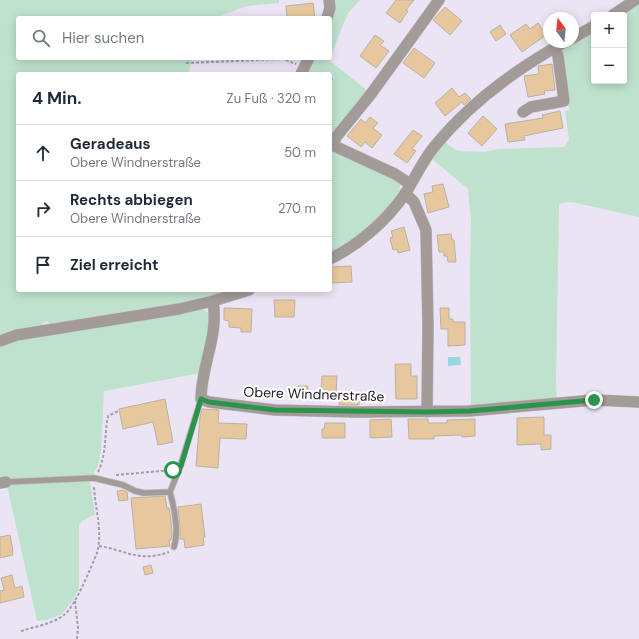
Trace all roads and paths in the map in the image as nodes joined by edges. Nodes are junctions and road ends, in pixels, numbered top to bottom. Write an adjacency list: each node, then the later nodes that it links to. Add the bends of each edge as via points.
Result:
1 (329, 0): 5 (street)
2 (439, 0): 14 (street, via 371,94)
3 (635, 0): 4 (street)
4 (617, 12)
5 (328, 16)
6 (591, 28): 7 (street)
7 (579, 35)
8 (555, 48): 13 (street, via 564,101 531,107); 16 (street, via 473,106 433,148)
9 (260, 60): 11 (path)
10 (287, 60): 12 (path)
11 (186, 63)
12 (305, 66)
13 (524, 112)
14 (332, 143)
15 (332, 144): 16 (street, via 395,174)
16 (408, 189): 17 (street, via 378,225); 24 (street, via 426,230)
17 (332, 258)
18 (242, 292): 19 (street)
19 (213, 301): 20 (street, via 128,318 17,335); 21 (street, via 215,325)
20 (0, 341)
21 (201, 399): 24 (street, Obere Windnerstraße, via 275,410); 25 (lane)
22 (639, 402): 24 (street, Obere Windnerstraße, via 594,400 469,411)
23 (118, 412): 26 (path, via 108,416 104,456)
24 (427, 412)
25 (181, 466): 26 (path, via 173,470); 28 (lane)
26 (95, 478): 27 (lane); 28 (lane, via 139,492); 29 (path)
27 (3, 482)
28 (170, 492): 30 (lane, via 176,533)
29 (99, 546): 30 (path, via 143,557 168,552); 31 (path)
30 (174, 547)
31 (75, 600): 32 (path, via 60,618); 33 (path)
32 (21, 631)
33 (77, 639)

